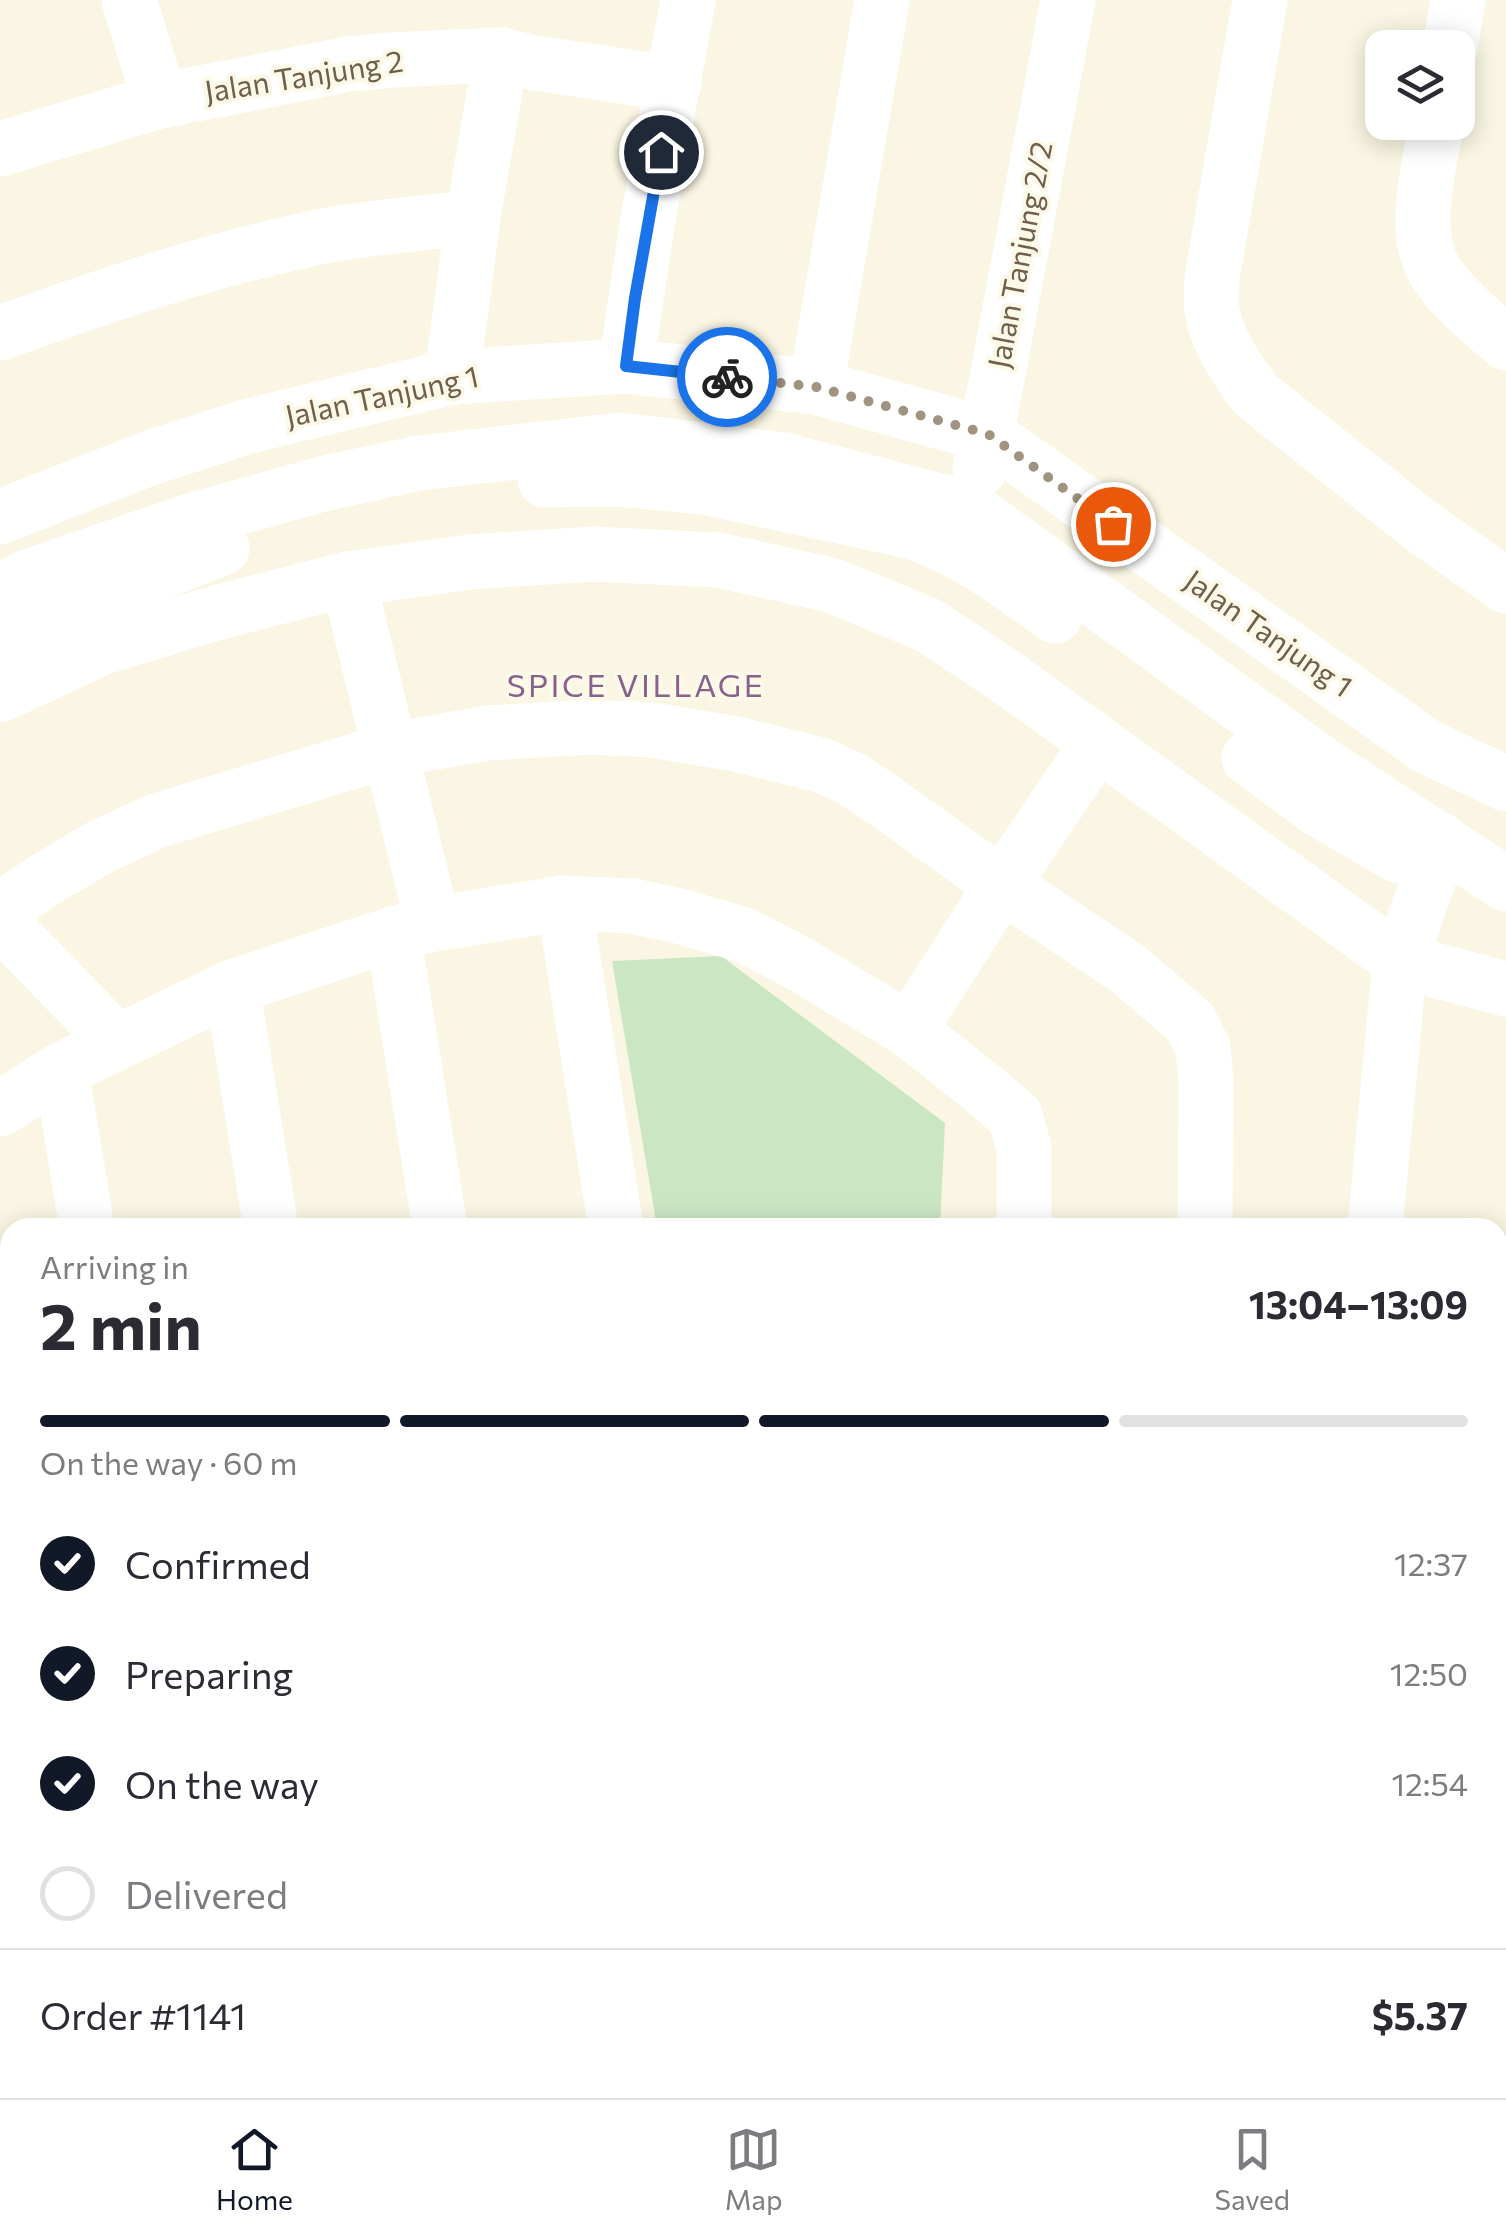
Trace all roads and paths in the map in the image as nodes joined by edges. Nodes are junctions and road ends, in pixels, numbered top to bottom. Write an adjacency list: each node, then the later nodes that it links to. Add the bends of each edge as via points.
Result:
1 (129, 0): 10 (street)
2 (688, 0): 9 (street)
3 (882, 0): 18 (street)
4 (1068, 0): 19 (street, Jalan Tanjung 2/2)
5 (1260, 0): 26 (street, via 1212,278 1218,332 1256,395)
6 (1458, 0): 7 (street)
7 (1453, 30)
8 (501, 55): 9 (street, Jalan Tanjung 2); 10 (street, Jalan Tanjung 2, via 348,64); 13 (street)
9 (674, 84): 16 (street)
10 (160, 101): 12 (street, Jalan Tanjung 2)
11 (1434, 140): 15 (street, via 1423,203 1425,246 1436,274)
12 (0, 149)
13 (473, 216): 14 (street, via 319,237 230,258); 17 (street)
14 (0, 333)
15 (1506, 343)
16 (626, 366): 17 (street, Jalan Tanjung 1); 18 (street, Jalan Tanjung 1)
17 (452, 377): 21 (street, Jalan Tanjung 1, via 244,426)
18 (816, 387): 19 (street, Jalan Tanjung 1)
19 (988, 434): 20 (street, Jalan Tanjung 2/2); 31 (street, Jalan Tanjung 1, via 1426,746)
20 (970, 510): 23 (street); 24 (street); 27 (street, via 784,460 620,440 326,482 190,521); 32 (street, via 1326,767)
21 (0, 517)
22 (0, 527): 27 (street)
23 (910, 531): 24 (street); 27 (street, via 704,487 547,480 337,514 253,536 100,596)
24 (1001, 577): 32 (street, via 1318,808)
25 (348, 579): 28 (street, via 100,648); 29 (street, via 594,554 718,560 831,586 928,625); 30 (street)
26 (1506, 586)
27 (8, 611)
28 (0, 694)
29 (1098, 743): 34 (street); 39 (street)
30 (390, 750): 34 (street, via 486,733 591,728 736,744 852,779); 36 (street, via 156,822 102,846); 38 (street)
31 (1506, 784)
32 (1437, 858): 33 (street); 39 (street)
33 (1506, 884)
34 (1002, 885): 42 (street); 51 (street, via 1128,969 1190,1022 1206,1081)
35 (564, 903): 38 (street); 42 (street, via 632,906 744,935); 49 (street)
36 (0, 910)
37 (0, 920): 43 (street)
38 (413, 929): 40 (street); 48 (street)
39 (1400, 960): 41 (street); 52 (street)
40 (232, 986): 43 (street); 47 (street)
41 (1506, 989)
42 (909, 1030): 50 (street, via 1015,1116 1024,1148)
43 (117, 1042): 44 (street)
44 (61, 1070): 45 (street); 46 (street)
45 (0, 1109)
46 (84, 1218)
47 (268, 1218)
48 (439, 1218)
49 (614, 1218)
50 (1024, 1218)
51 (1206, 1218)
52 (1375, 1218)

